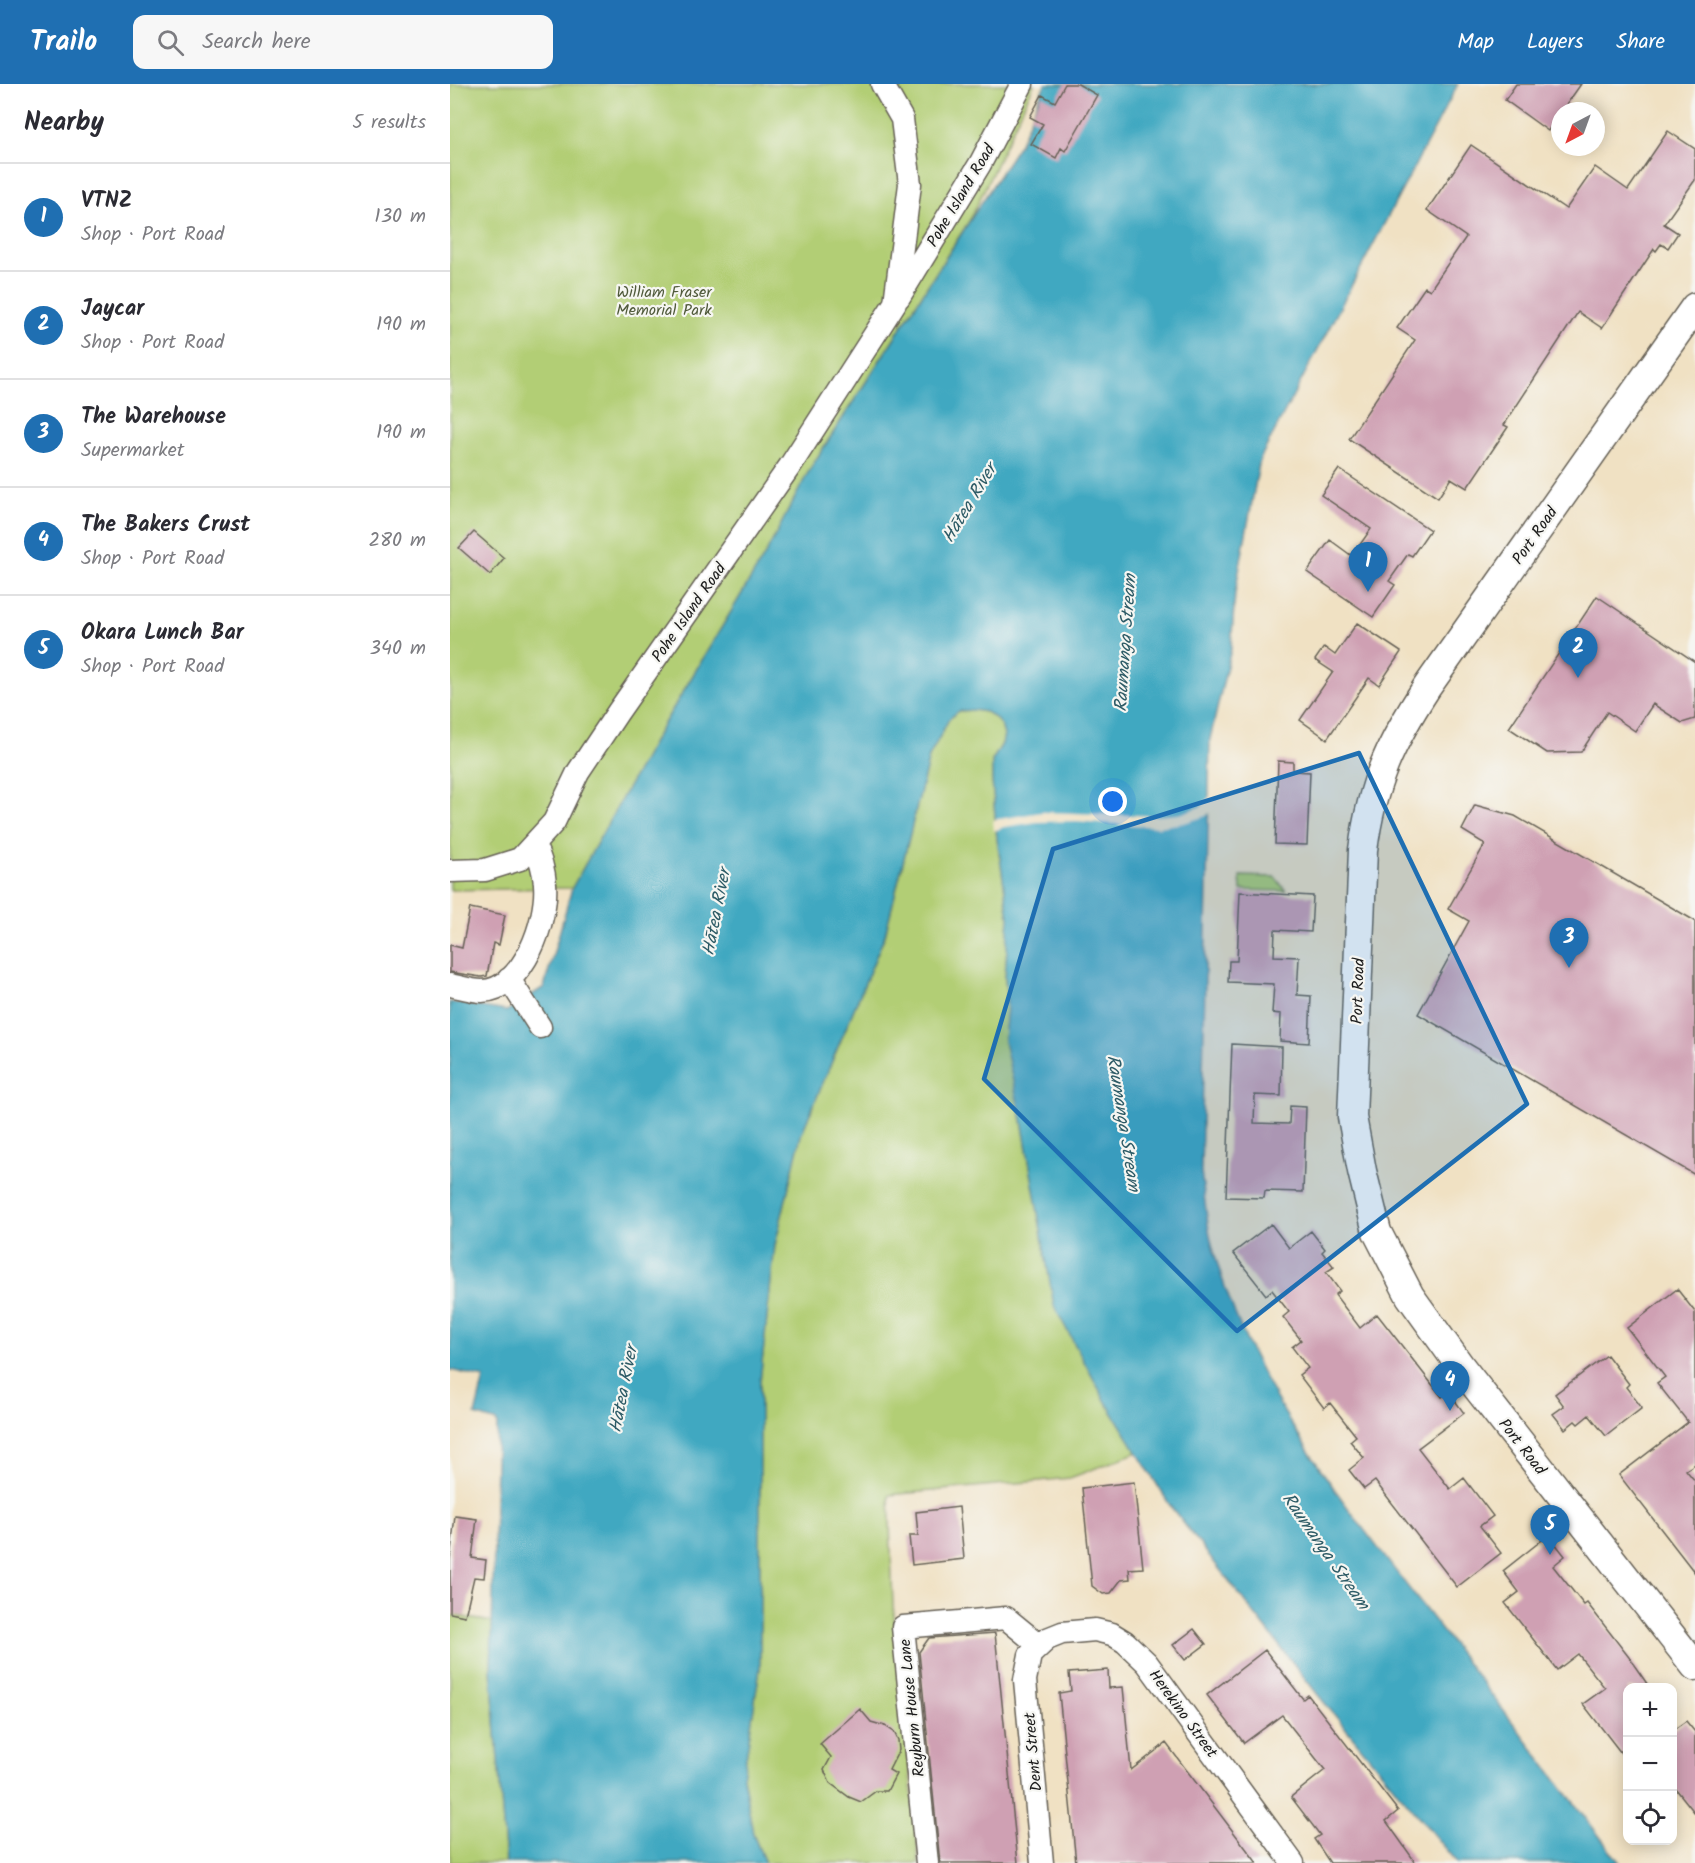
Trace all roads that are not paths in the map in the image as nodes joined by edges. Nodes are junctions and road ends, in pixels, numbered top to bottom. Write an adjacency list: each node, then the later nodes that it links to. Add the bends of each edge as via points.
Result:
1 (882, 84): 3 (street, Pohe Island Road, via 902,119 910,184)
2 (1022, 84): 3 (street, Pohe Island Road, via 980,164)
3 (895, 303): 5 (street, Pohe Island Road, via 790,466 589,755 554,822)
4 (1695, 308): 11 (main road, Port Road, via 1427,687 1391,747 1366,822 1363,850 1352,1117 1377,1232 1410,1296)
5 (534, 844): 6 (street, Pohe Island Road, via 520,860 485,870); 7 (street, via 545,884 542,922 531,950)
6 (450, 871)
7 (509, 979): 8 (street, via 483,991); 9 (street)
8 (450, 985)
9 (540, 1027)
10 (1039, 1645): 12 (street, Reyburn House Lane, via 1006,1618 903,1627); 13 (street, Dent Street, via 1030,1655 1025,1680); 14 (street, Herekino Street, via 1062,1633 1095,1630 1112,1634 1137,1651)
11 (1695, 1666)
12 (927, 1863)
13 (1042, 1863)
14 (1293, 1863)

